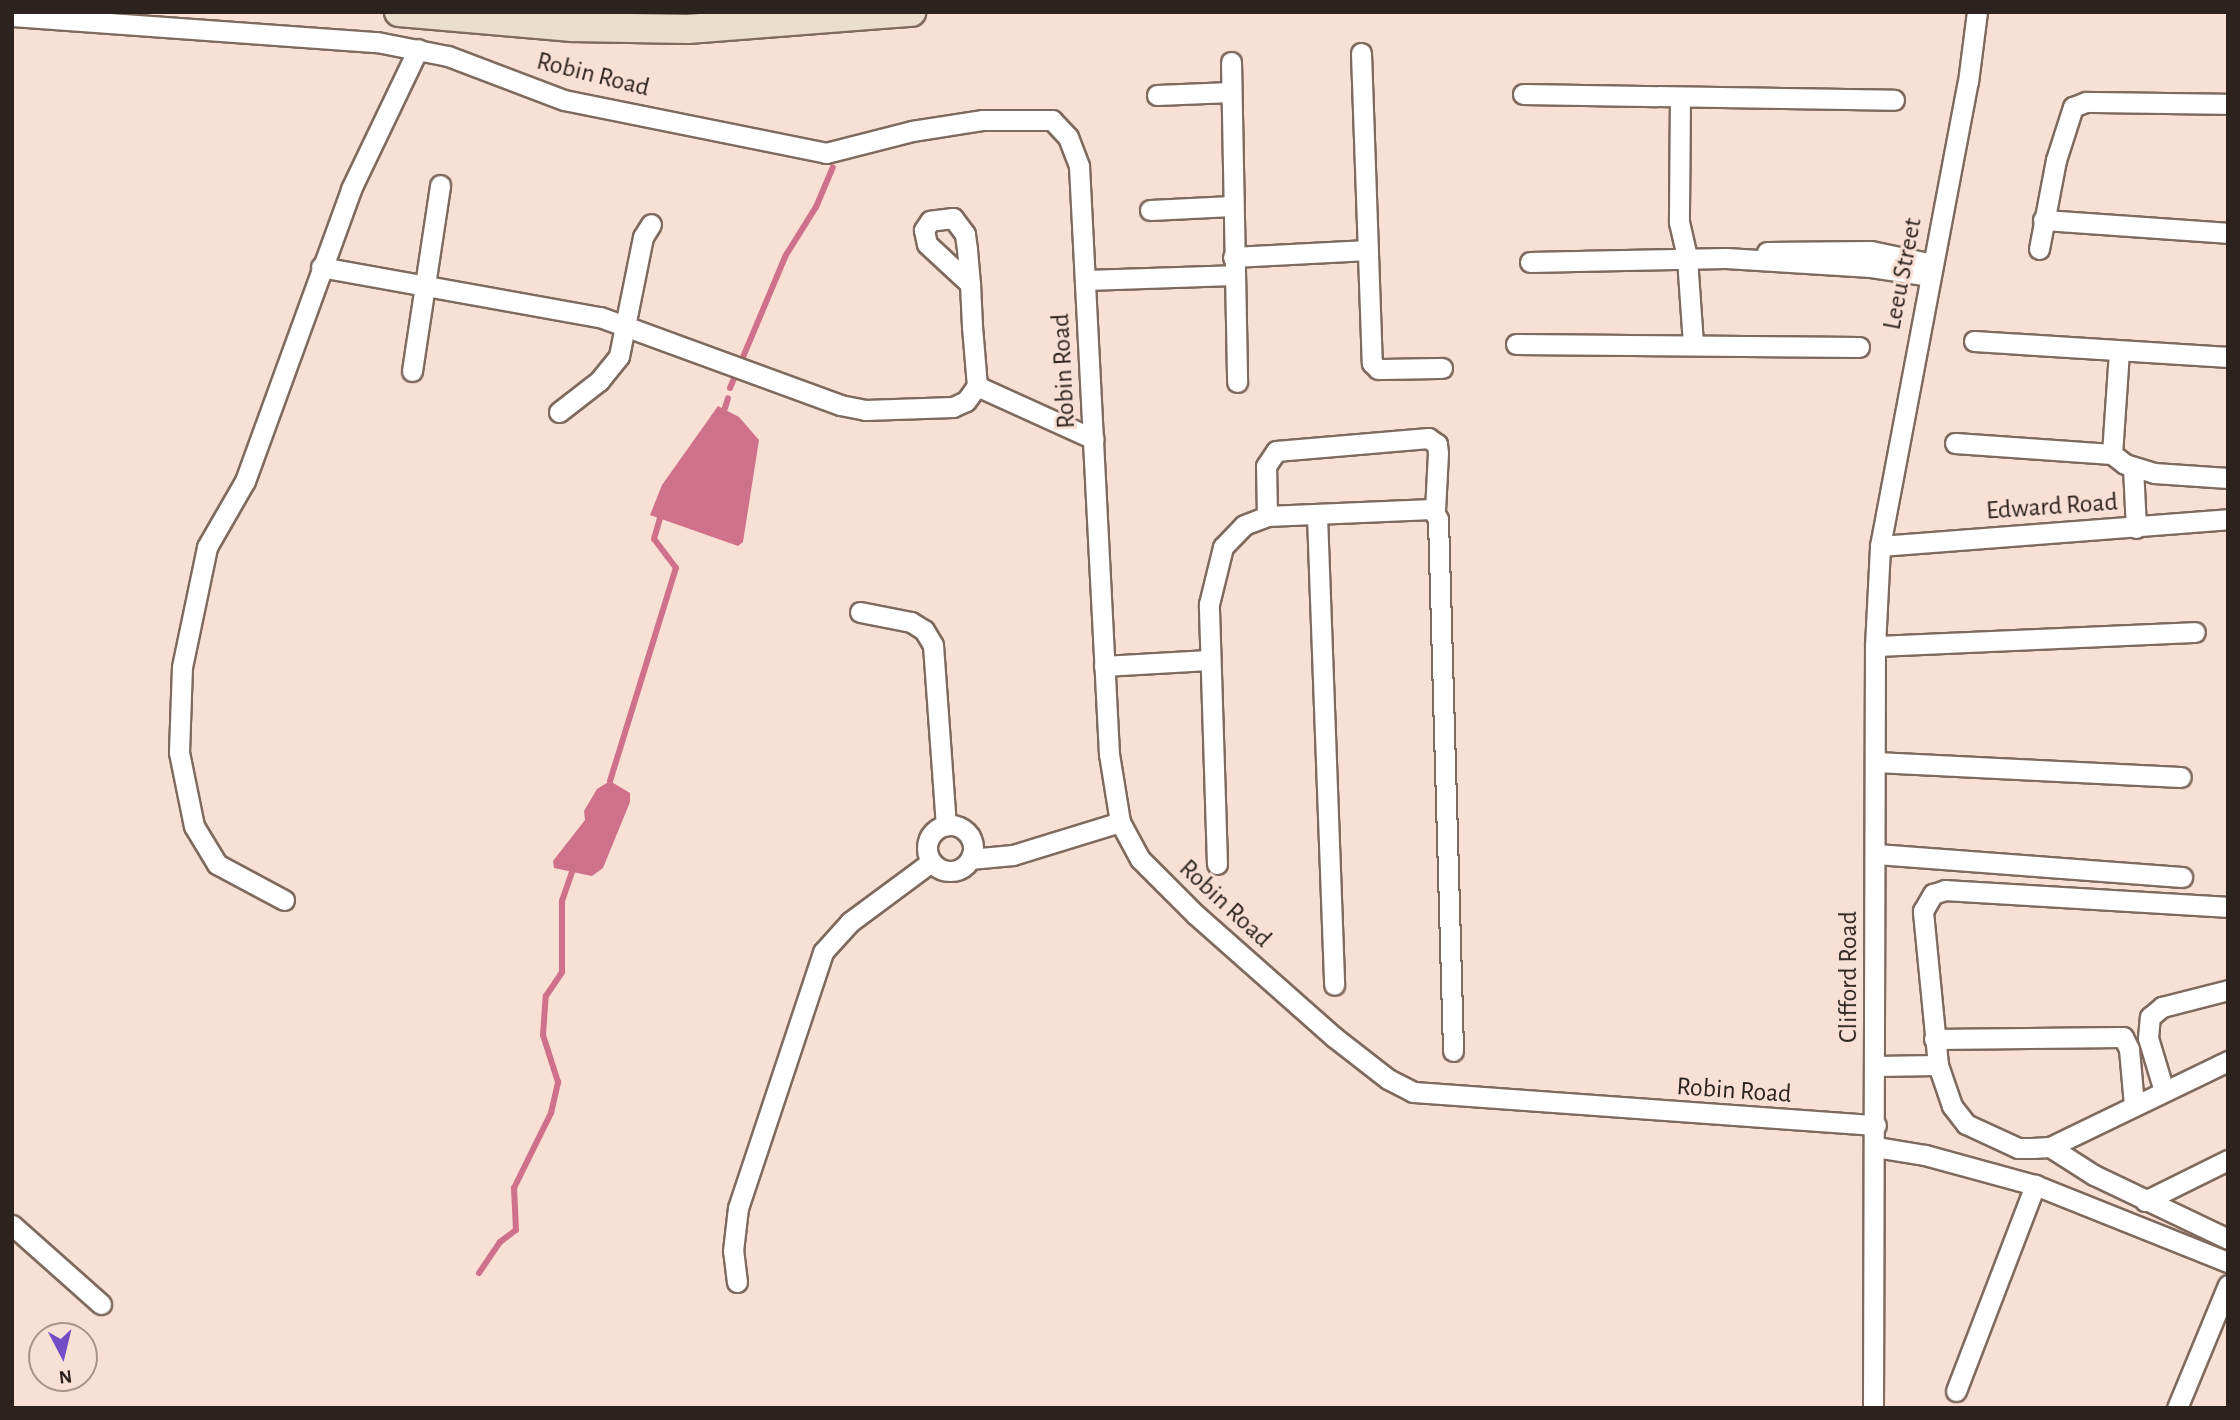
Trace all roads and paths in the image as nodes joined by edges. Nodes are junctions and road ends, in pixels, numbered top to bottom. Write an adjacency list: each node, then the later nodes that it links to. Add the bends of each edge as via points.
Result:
1 (400, 12): 2 (street, via 572,27 688,29)
2 (911, 12)
3 (1977, 12): 26 (street, Leeu Street)
4 (12, 16): 5 (street, Robin Road, via 329,37)
5 (418, 49): 25 (street, via 351,189); 27 (street, Robin Road, via 564,100 826,153 983,120 1046,117 1068,137 1079,166)
6 (1361, 53): 21 (street)
7 (1231, 62): 8 (street)
8 (1231, 92): 10 (street); 15 (street)
9 (1523, 94): 11 (street)
10 (1157, 95)
11 (1680, 97): 12 (street); 22 (street, via 1679,222)
12 (1894, 100)
13 (2228, 104): 17 (street, via 2078,104 2066,119)
14 (440, 185): 29 (street)
15 (1231, 206): 16 (street); 24 (street)
16 (1150, 210)
17 (2043, 220): 19 (street); 20 (street)
18 (651, 224): 30 (street, via 643,237)
19 (2228, 233)
20 (2039, 249)
21 (1368, 250): 24 (street); 37 (street, via 1374,366)
22 (1687, 258): 23 (street); 26 (street, via 1871,251); 33 (street)
23 (1530, 262)
24 (1233, 266): 27 (street); 39 (street)
25 (321, 267): 29 (street); 67 (street, via 254,456 200,567 178,710 182,784 201,841 218,864)
26 (1931, 270): 52 (street, Leeu Street)
27 (1086, 280): 42 (street, Robin Road)
28 (970, 284): 40 (street)
29 (426, 286): 30 (street); 38 (street)
30 (628, 326): 40 (street, via 864,410 953,407 966,401); 41 (street, via 620,356 599,381)
31 (1975, 341): 35 (street)
32 (1516, 344): 33 (street)
33 (1693, 344): 34 (street)
34 (1860, 347)
35 (2119, 351): 36 (street); 44 (street)
36 (2228, 357)
37 (1442, 368)
38 (412, 371)
39 (1237, 382)
40 (977, 386): 42 (street)
41 (559, 412)
42 (1094, 439): 57 (street, Robin Road)
43 (1955, 443): 44 (street)
44 (2112, 454): 45 (street)
45 (2133, 467): 46 (street, via 2168,475); 51 (street)
46 (2228, 478)
47 (1435, 511): 48 (street, via 1438,453 1437,444 1428,438 1276,451 1266,466); 49 (street); 72 (street, via 1447,769)
48 (1267, 516): 49 (street); 56 (street, via 1244,525 1223,547 1209,604)
49 (1317, 516): 69 (street)
50 (2228, 519): 51 (street, Edward Road)
51 (2136, 528): 52 (street, Edward Road)
52 (1880, 546): 55 (street, Clifford Road)
53 (860, 612): 61 (street, via 911,622 933,645)
54 (2195, 632): 55 (street)
55 (1875, 646): 58 (street, Clifford Road)
56 (1208, 660): 57 (street); 65 (street)
57 (1104, 666): 60 (street, Robin Road, via 1109,754)
58 (1875, 762): 59 (street); 62 (street, Clifford Road)
59 (2181, 777)
60 (1120, 822): 63 (street, via 1013,855); 78 (street, Robin Road, via 1140,859 1196,915 1334,1037 1388,1079 1413,1092)
61 (946, 826): 63 (street, via 968,835); 64 (street, via 928,840)
62 (1876, 854): 66 (street); 75 (street, Clifford Road)
63 (970, 859): 64 (street, via 954,871)
64 (931, 862): 87 (street, via 844,926 823,952 738,1208 733,1240)
65 (1217, 864)
66 (2182, 877)
67 (284, 900)
68 (2228, 907): 71 (street, via 1938,891 1923,911)
69 (1334, 985)
70 (2228, 990): 76 (street, via 2162,1007 2150,1017 2148,1038)
71 (1934, 1039): 74 (street); 77 (street, via 2123,1037 2129,1049)
72 (1452, 1051)
73 (2228, 1061): 76 (street)
74 (1938, 1065): 75 (street); 80 (street, via 1952,1106 1966,1124 2018,1148)
75 (1876, 1066): 78 (street, Clifford Road)
76 (2164, 1091): 77 (street)
77 (2134, 1105): 80 (street)
78 (1876, 1125): 79 (street, Clifford Road)
79 (1876, 1147): 82 (street, via 1925,1154); 91 (street, Clifford Road)
80 (2050, 1147): 83 (street)
81 (2228, 1160): 83 (street)
82 (2035, 1185): 86 (street); 90 (street)
83 (2145, 1201): 85 (street)
84 (12, 1225): 89 (street)
85 (2228, 1240)
86 (2228, 1262)
87 (737, 1282)
88 (2228, 1285): 92 (street)
89 (101, 1304)
90 (1956, 1391)
91 (1873, 1408)
92 (2178, 1408)

